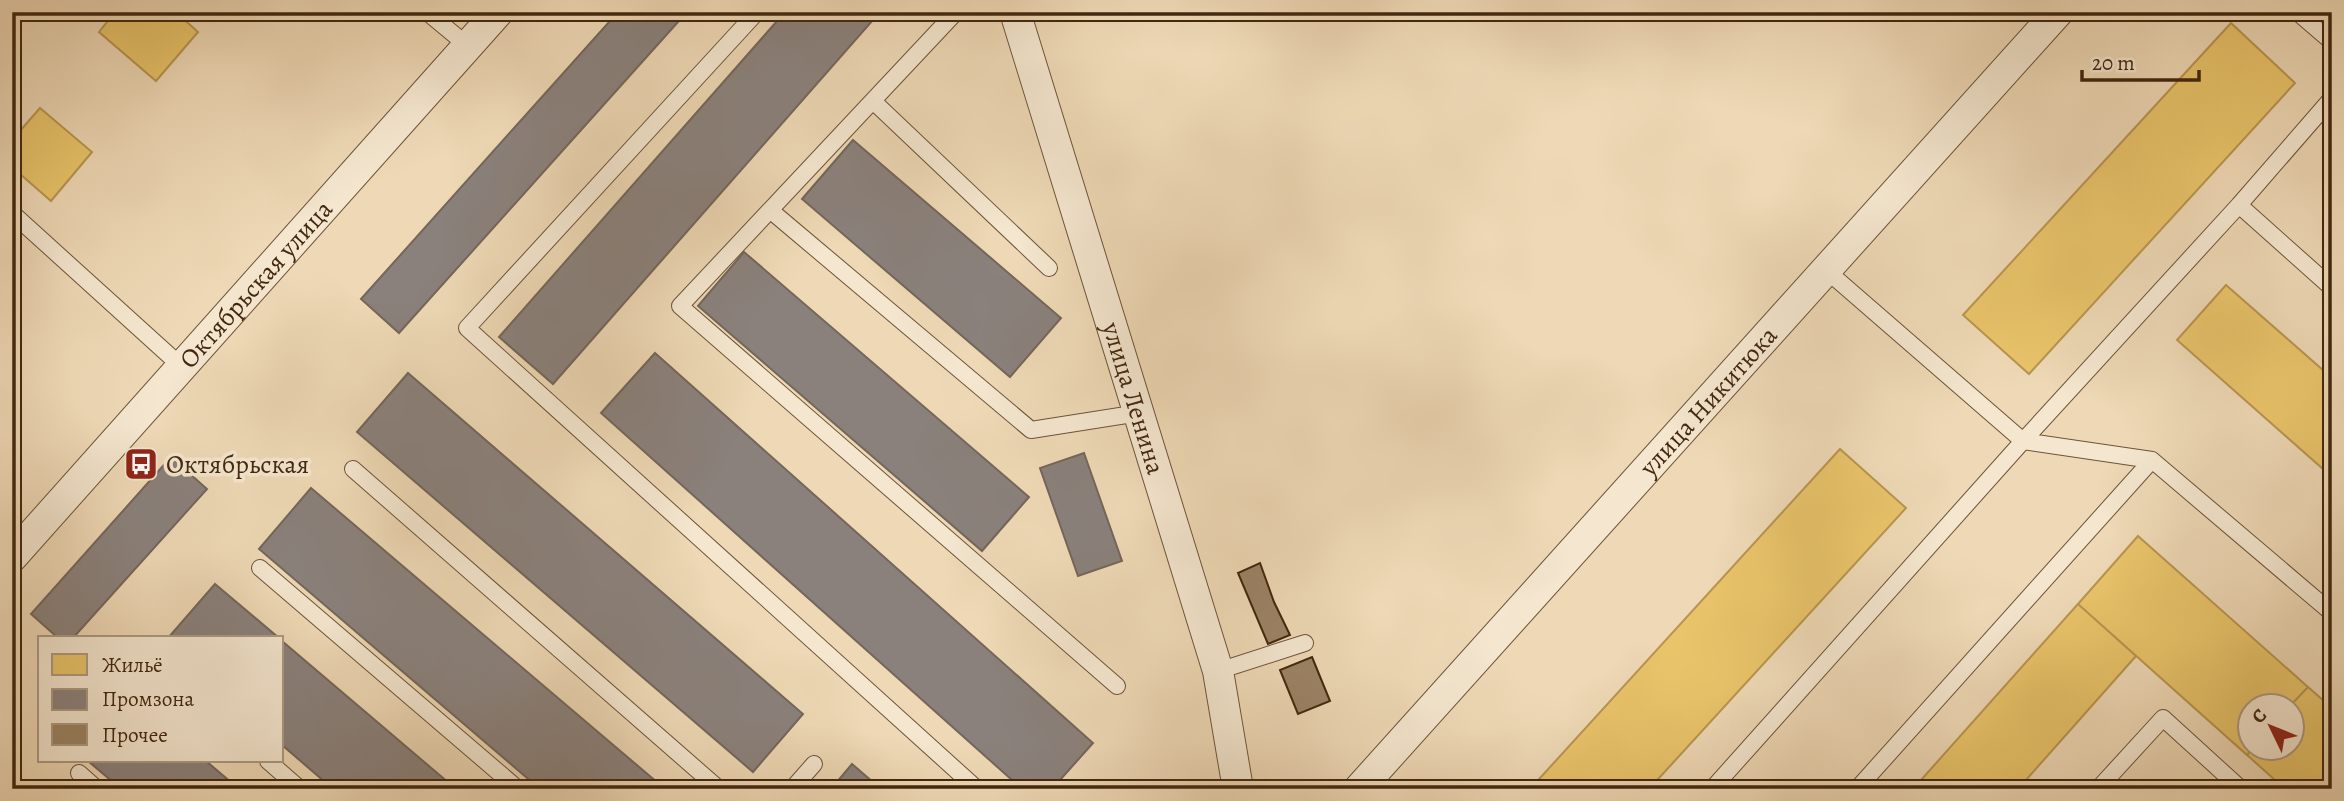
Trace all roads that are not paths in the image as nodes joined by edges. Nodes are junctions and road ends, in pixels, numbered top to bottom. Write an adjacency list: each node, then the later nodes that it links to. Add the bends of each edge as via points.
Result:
1 (427, 12): 9 (lane)
2 (498, 12): 9 (street, Октябрьская улица)
3 (757, 12): 37 (lane, via 467,328)
4 (956, 12): 11 (lane)
5 (1015, 12): 19 (street, улица Ленина)
6 (2057, 12): 16 (street, улица Никитюка)
7 (2297, 12): 8 (lane)
8 (2332, 42)
9 (468, 46): 18 (street, Октябрьская улица)
10 (2332, 98): 12 (lane)
11 (873, 101): 13 (lane); 15 (lane)
12 (2239, 205): 17 (lane); 20 (lane)
13 (770, 210): 19 (lane, via 1031,430); 28 (lane, via 680,306)
14 (12, 213): 18 (lane)
15 (1049, 268)
16 (1826, 270): 20 (lane); 39 (street, улица Никитюка)
17 (2332, 288)
18 (182, 367): 23 (street, Октябрьская улица)
19 (1139, 413): 27 (street, улица Ленина)
20 (2023, 441): 21 (lane); 40 (lane)
21 (2152, 460): 25 (lane); 41 (lane)
22 (353, 469): 35 (lane)
23 (12, 557)
24 (260, 568): 34 (lane)
25 (2332, 613)
26 (1305, 643): 27 (lane)
27 (1218, 671): 38 (street, улица Ленина)
28 (1117, 686)
29 (269, 762): 33 (lane)
30 (814, 764): 36 (lane)
31 (79, 773): 32 (lane)
32 (97, 789)
33 (300, 789)
34 (519, 789)
35 (719, 789)
36 (792, 789)
37 (977, 789)
38 (1238, 789)
39 (1359, 789)
40 (1712, 789)
41 (1857, 789)
42 (2098, 789): 43 (lane, via 2162,718)
43 (2241, 789)

